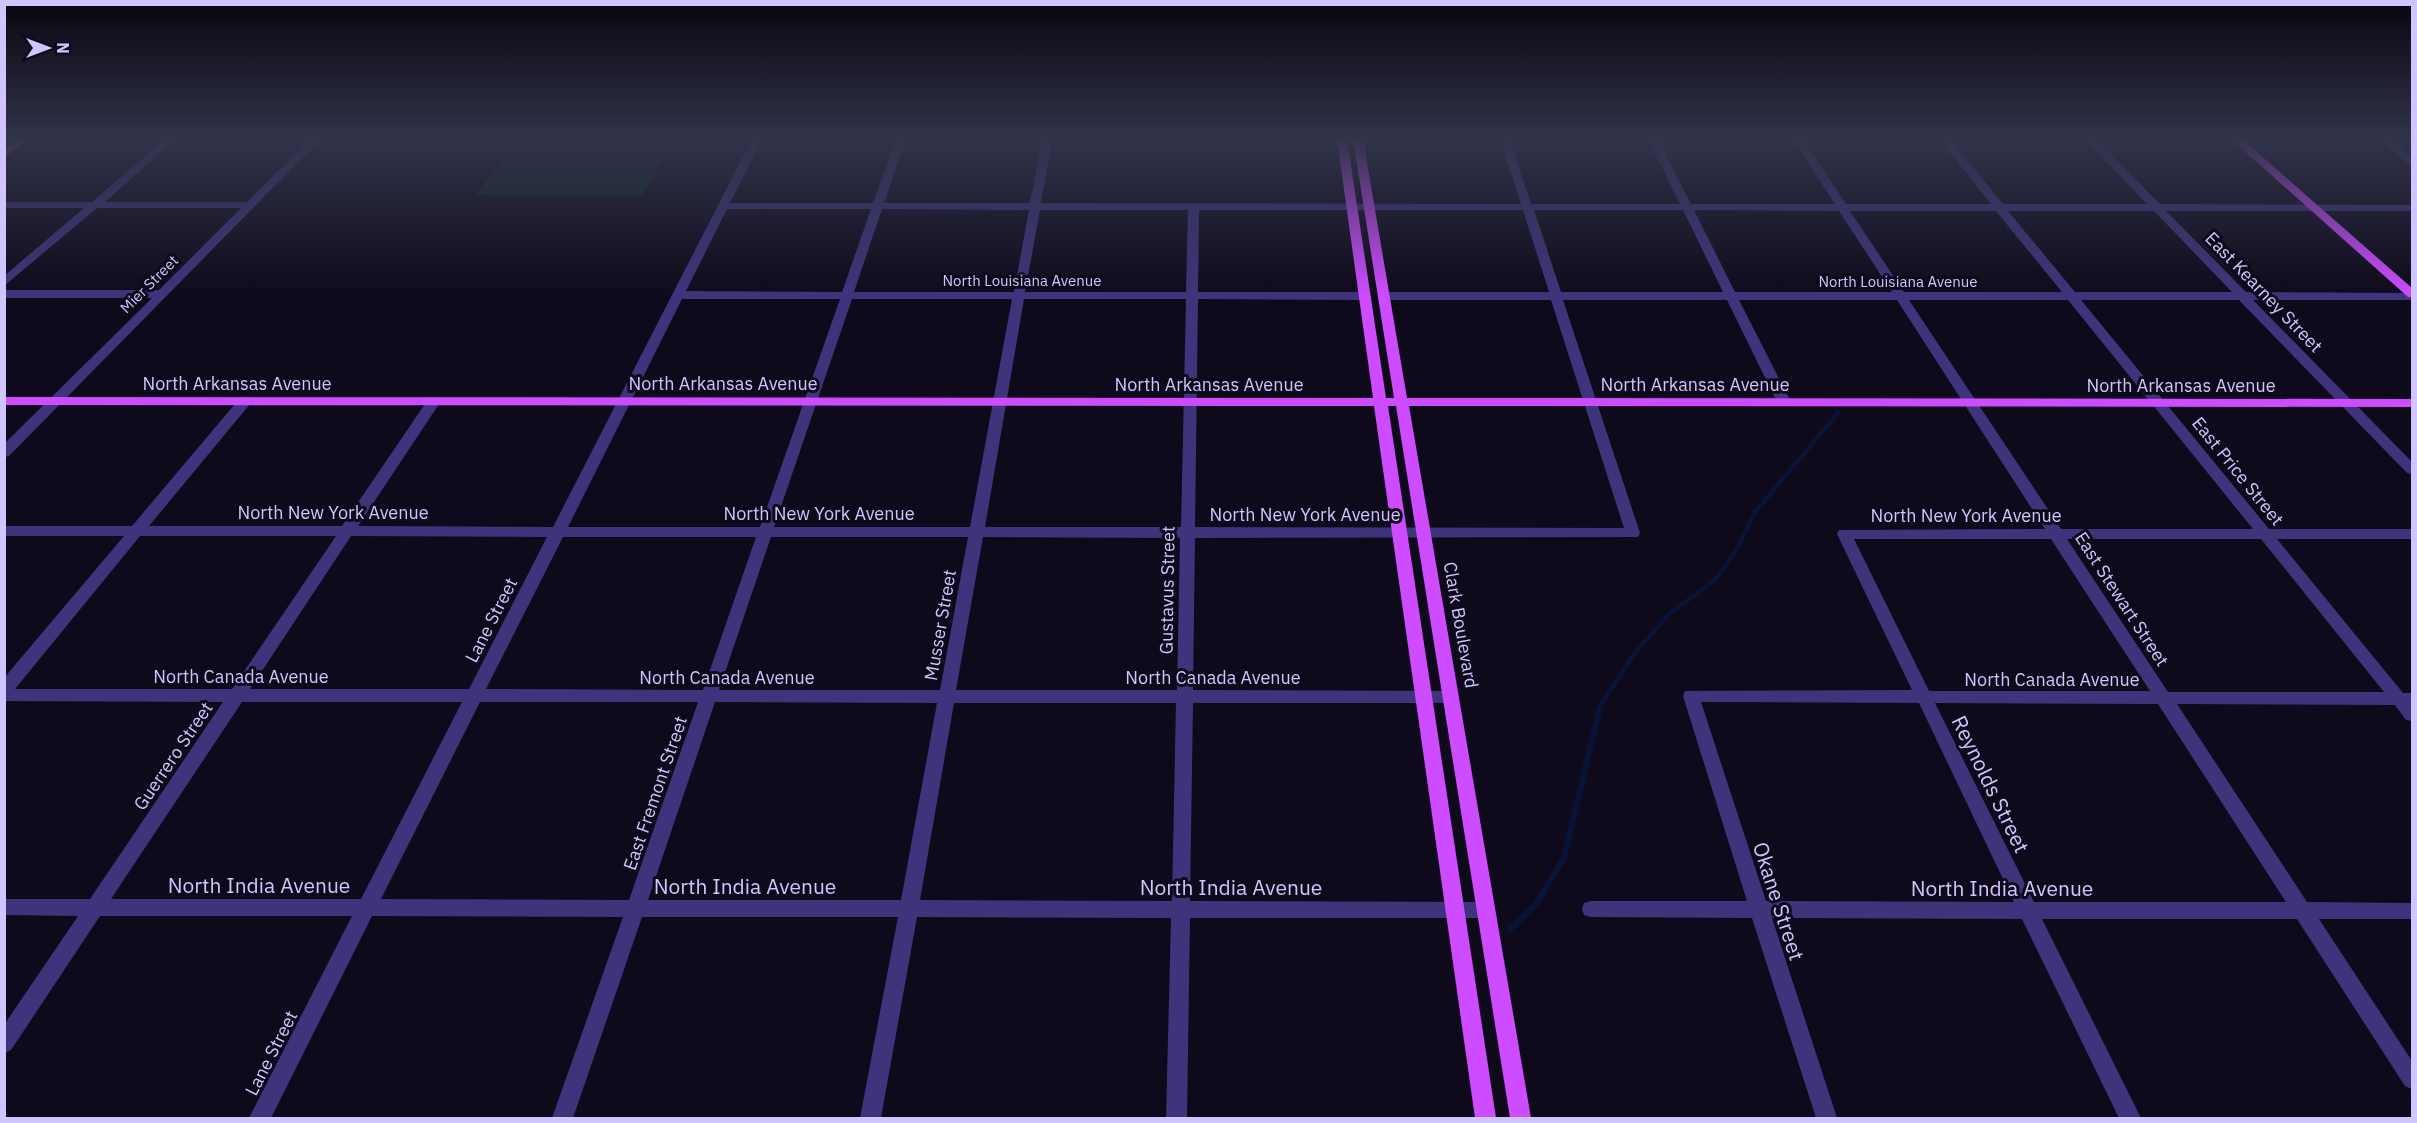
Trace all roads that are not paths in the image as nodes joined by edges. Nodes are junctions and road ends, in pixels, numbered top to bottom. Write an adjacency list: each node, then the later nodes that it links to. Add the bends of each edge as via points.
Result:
1 (111, 191): 15 (street)
2 (264, 191): 16 (street, Mier Street)
3 (731, 191): 17 (street, Lane Street)
4 (883, 191): 18 (street, East Fremont Street)
5 (1038, 191): 19 (street, Musser Street)
6 (1349, 191): 21 (main road)
7 (1366, 191): 22 (main road, Clark Boulevard)
8 (1522, 191): 23 (street)
9 (1679, 191): 24 (street)
10 (1832, 191): 25 (street, East Stewart Street)
11 (1986, 191): 26 (street, East Price Street)
12 (2141, 191): 27 (street, East Kearney Street)
13 (2296, 191): 28 (main road)
14 (4, 205): 15 (street)
15 (95, 205): 16 (street); 30 (street)
16 (250, 205): 32 (street, Mier Street)
17 (724, 206): 18 (street); 33 (street, Lane Street)
18 (878, 206): 19 (street); 34 (street, East Fremont Street)
19 (1035, 206): 20 (street); 35 (street, Musser Street)
20 (1194, 206): 21 (street); 36 (street, Gustavus Street)
21 (1351, 206): 22 (street); 38 (main road)
22 (1369, 207): 23 (street); 39 (main road, Clark Boulevard)
23 (1527, 207): 24 (street); 40 (street)
24 (1687, 207): 25 (street); 41 (street)
25 (1842, 207): 26 (street); 42 (street, East Stewart Street)
26 (1999, 207): 27 (street); 43 (street, East Price Street)
27 (2156, 207): 28 (street); 44 (street, East Kearney Street)
28 (2314, 207): 29 (street); 37 (main road)
29 (2412, 208)
30 (4, 283)
31 (4, 294): 32 (street)
32 (162, 294): 46 (street, Mier Street)
33 (680, 295): 34 (street, North Louisiana Avenue); 49 (street, Lane Street)
34 (847, 295): 35 (street, North Louisiana Avenue); 50 (street, East Fremont Street)
35 (1019, 295): 36 (street, North Louisiana Avenue); 51 (street, Musser Street)
36 (1192, 295): 38 (street, North Louisiana Avenue); 52 (street, Gustavus Street)
37 (2412, 295): 44 (street, North Louisiana Avenue)
38 (1364, 296): 53 (main road)
39 (1383, 296): 40 (street, North Louisiana Avenue); 54 (main road, Clark Boulevard)
40 (1556, 296): 41 (street, North Louisiana Avenue); 55 (street)
41 (1731, 296): 42 (street, North Louisiana Avenue); 56 (street)
42 (1901, 296): 43 (street, North Louisiana Avenue); 57 (street, East Stewart Street)
43 (2072, 296): 44 (street, North Louisiana Avenue); 58 (street, East Price Street)
44 (2243, 296): 59 (street, East Kearney Street)
45 (4, 401): 46 (main road, North Arkansas Avenue)
46 (56, 401): 47 (main road, North Arkansas Avenue); 61 (street, Mier Street)
47 (245, 401): 48 (main road, North Arkansas Avenue); 64 (street)
48 (434, 401): 49 (main road, North Arkansas Avenue); 65 (street, Guerrero Street)
49 (624, 401): 50 (main road, North Arkansas Avenue); 66 (street, Lane Street)
50 (810, 401): 51 (main road, North Arkansas Avenue); 67 (street, East Fremont Street)
51 (1000, 402): 52 (main road, North Arkansas Avenue); 68 (street, Musser Street)
52 (1190, 402): 53 (main road, North Arkansas Avenue); 69 (street, Gustavus Street)
53 (1380, 402): 54 (main road, North Arkansas Avenue); 70 (main road)
54 (1401, 402): 55 (main road, North Arkansas Avenue); 71 (main road, Clark Boulevard)
55 (1591, 402): 56 (main road, North Arkansas Avenue); 71 (street, North New York Avenue, via 1634,533)
56 (1784, 402): 57 (main road, North Arkansas Avenue)
57 (1971, 403): 58 (main road, North Arkansas Avenue); 73 (street, East Stewart Street)
58 (2159, 403): 59 (main road, North Arkansas Avenue); 74 (street, East Price Street)
59 (2348, 403): 60 (main road, North Arkansas Avenue); 62 (street, East Kearney Street)
60 (2412, 403)
61 (4, 453)
62 (2412, 470)
63 (4, 531): 64 (street, North New York Avenue)
64 (136, 532): 65 (street, North New York Avenue); 76 (street)
65 (347, 532): 66 (street, North New York Avenue); 78 (street, Guerrero Street)
66 (557, 532): 67 (street, North New York Avenue); 79 (street, Lane Street)
67 (765, 532): 68 (street, North New York Avenue); 80 (street, East Fremont Street)
68 (976, 533): 69 (street, North New York Avenue); 81 (street, Musser Street)
69 (1188, 533): 70 (street, North New York Avenue); 83 (street, Gustavus Street)
70 (1399, 533): 71 (street, North New York Avenue); 84 (main road)
71 (1422, 533): 85 (main road, Clark Boulevard)
72 (1844, 534): 73 (street, North New York Avenue); 86 (street, Reynolds Street)
73 (2056, 534): 74 (street, North New York Avenue); 87 (street, East Stewart Street)
74 (2265, 534): 75 (street, North New York Avenue); 88 (street, East Price Street)
75 (2412, 534)
76 (4, 690)
77 (4, 695): 78 (street, North Canada Avenue)
78 (238, 695): 79 (street, North Canada Avenue); 91 (street, Guerrero Street)
79 (474, 696): 80 (street, North Canada Avenue); 92 (street, Lane Street)
80 (709, 696): 81 (street, North Canada Avenue); 93 (street, East Fremont Street)
81 (947, 696): 83 (street, North Canada Avenue); 95 (street, Musser Street)
82 (1691, 696): 86 (street, North Canada Avenue); 94 (street, Okane Street)
83 (1185, 697): 84 (street, North Canada Avenue); 96 (street, Gustavus Street)
84 (1423, 697): 85 (street, North Canada Avenue); 98 (main road)
85 (1450, 697): 99 (main road, Clark Boulevard)
86 (1925, 698): 87 (street, North Canada Avenue); 100 (street, Reynolds Street)
87 (2164, 699): 88 (street, North Canada Avenue); 101 (street, East Stewart Street)
88 (2406, 699): 89 (street, East Price Street)
89 (2412, 715)
90 (4, 907): 91 (street, North India Avenue)
91 (96, 907): 92 (street, North India Avenue); 103 (street, Guerrero Street)
92 (367, 908): 93 (street, North India Avenue); 105 (street, Lane Street)
93 (635, 908): 95 (street, North India Avenue); 106 (street, East Fremont Street)
94 (1757, 908): 97 (street, North India Avenue); 100 (street, North India Avenue); 111 (street, Okane Street)
95 (909, 909): 96 (street, North India Avenue); 107 (street, Musser Street)
96 (1181, 909): 98 (street, North India Avenue); 108 (street, Gustavus Street)
97 (1591, 909)
98 (1454, 910): 99 (street, North India Avenue); 109 (main road)
99 (1485, 910): 110 (main road, Clark Boulevard)
100 (2028, 911): 101 (street, North India Avenue); 112 (street, Reynolds Street)
101 (2303, 911): 102 (street, North India Avenue); 104 (street, East Stewart Street)
102 (2412, 911)
103 (4, 1043)
104 (2412, 1079)
105 (260, 1119)
106 (563, 1119)
107 (871, 1119)
108 (1177, 1119)
109 (1485, 1119)
110 (1520, 1119)
111 (1826, 1119)
112 (2130, 1119)

